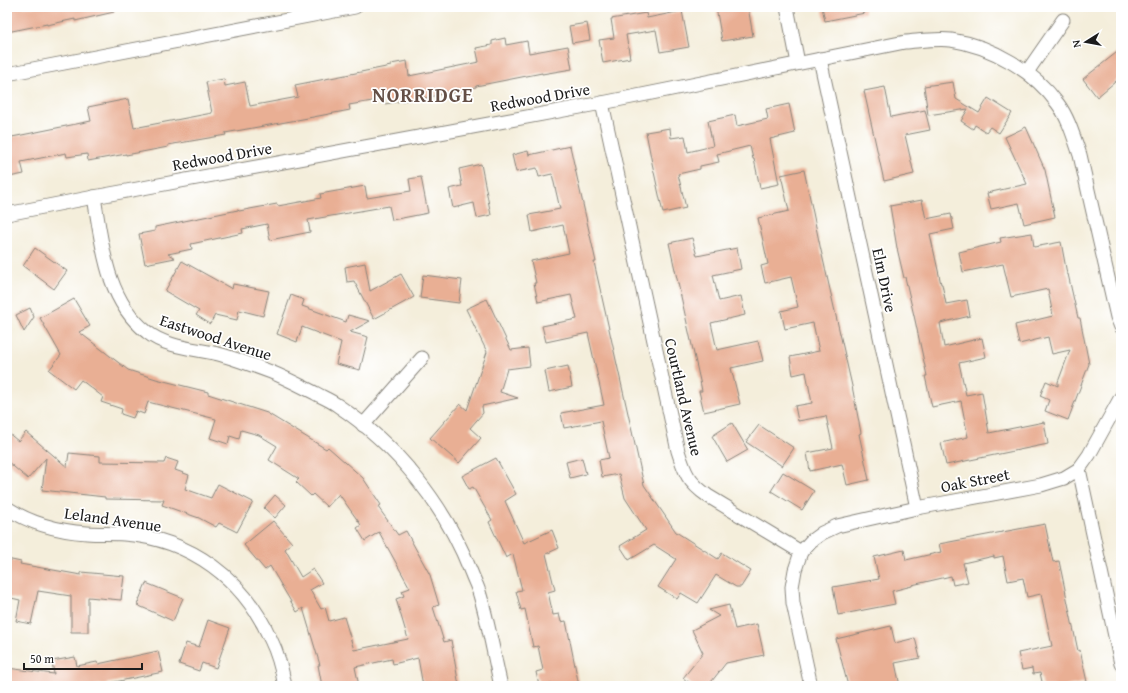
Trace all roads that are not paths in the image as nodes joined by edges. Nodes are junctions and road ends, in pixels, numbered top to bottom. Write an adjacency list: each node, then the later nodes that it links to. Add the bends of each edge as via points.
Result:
1 (355, 7): 7 (street)
2 (787, 7): 5 (street)
3 (1063, 20): 6 (street)
4 (820, 59): 5 (street, Redwood Drive); 6 (street, Redwood Drive, via 905,42 950,40 971,44 1009,60); 17 (street, Elm Drive)
5 (798, 63): 8 (street, Redwood Drive)
6 (1027, 72): 11 (street, Redwood Drive, via 1059,105 1071,128 1080,154)
7 (7, 74)
8 (602, 103): 9 (street, Redwood Drive); 18 (street, Courtland Avenue, via 683,466 697,488)
9 (94, 197): 10 (street, Redwood Drive); 14 (street, Eastwood Avenue, via 109,277 131,317 147,333 166,342 222,355 279,375 336,404)
10 (7, 214)
11 (1121, 327)
12 (422, 358): 14 (street)
13 (1121, 397): 15 (street, Oak Street, via 1093,449)
14 (363, 425): 22 (street, Eastwood Avenue, via 388,446 411,471 450,527 480,594)
15 (1079, 469): 17 (street, Oak Street, via 1064,478 1042,485); 19 (street)
16 (7, 508): 21 (street, Leland Avenue, via 48,527 87,533 142,536 183,549 208,562 237,587 262,620 272,640)
17 (917, 508): 18 (street, Oak Street, via 837,526 822,532)
18 (801, 552): 23 (street, via 792,587 793,603)
19 (1117, 627): 20 (street)
20 (1121, 664)
21 (286, 686)
22 (501, 686)
23 (811, 686)

